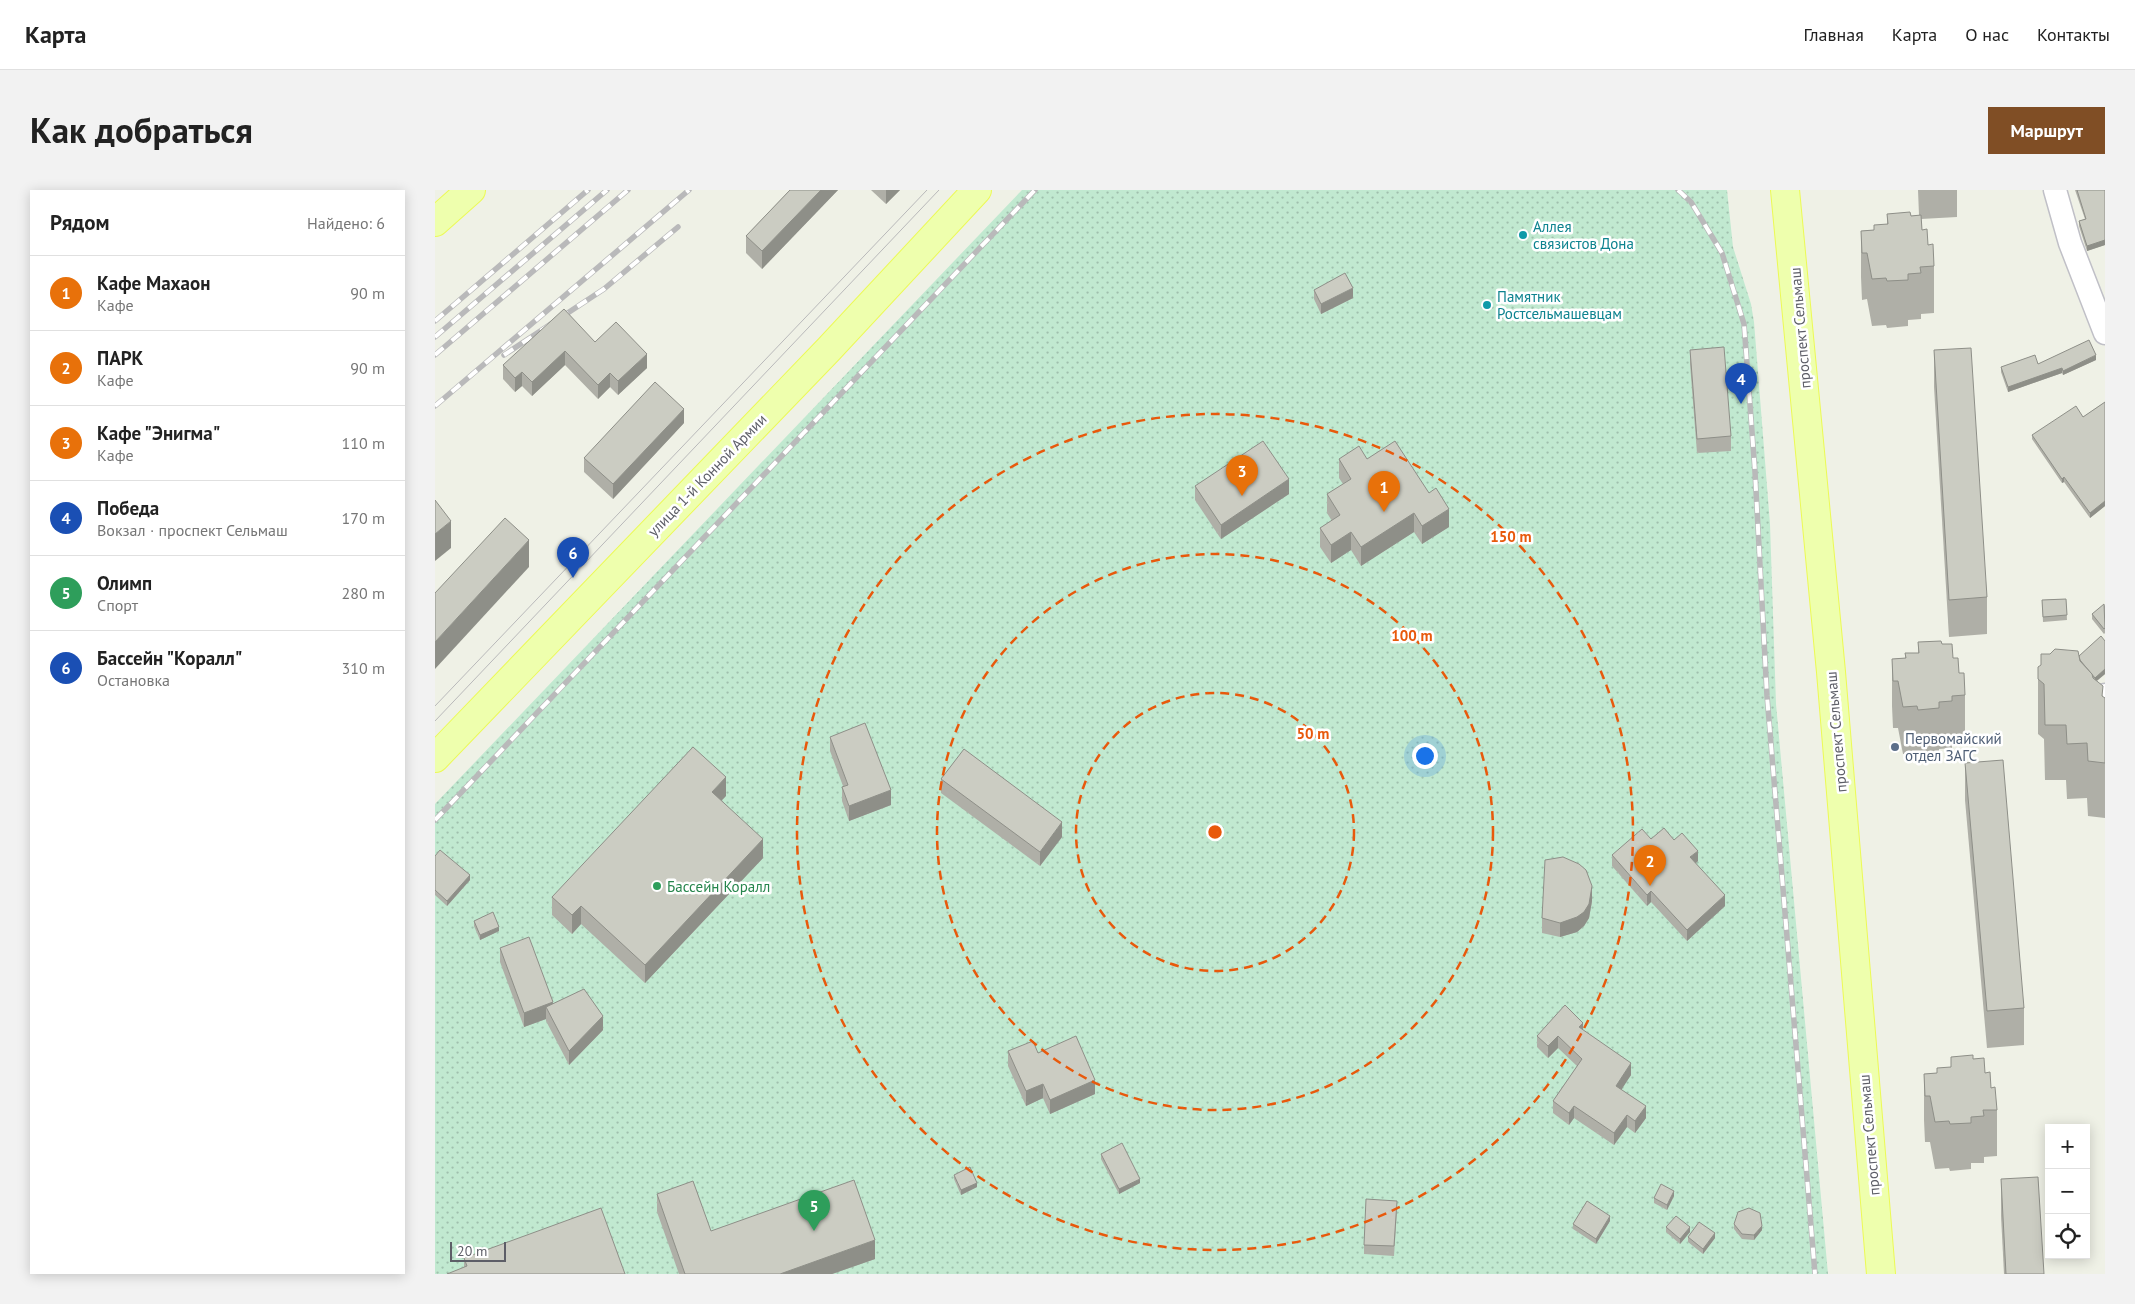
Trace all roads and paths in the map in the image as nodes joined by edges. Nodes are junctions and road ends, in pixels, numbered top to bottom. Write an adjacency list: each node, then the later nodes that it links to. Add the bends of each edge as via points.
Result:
1 (443, 190): 7 (main road)
2 (471, 190): 8 (main road)
3 (977, 190): 11 (main road, улица 1-й Конной Армии, via 829,349)
4 (1767, 190): 12 (main road, проспект Сельмаш, via 1789,375)
5 (1785, 190): 13 (main road, проспект Сельмаш, via 1819,534)
6 (2055, 190): 9 (street, via 2070,243)
7 (435, 198)
8 (435, 222)
9 (2100, 303): 10 (street)
10 (2105, 333)
11 (435, 758)
12 (1862, 1274)
13 (1881, 1274)

